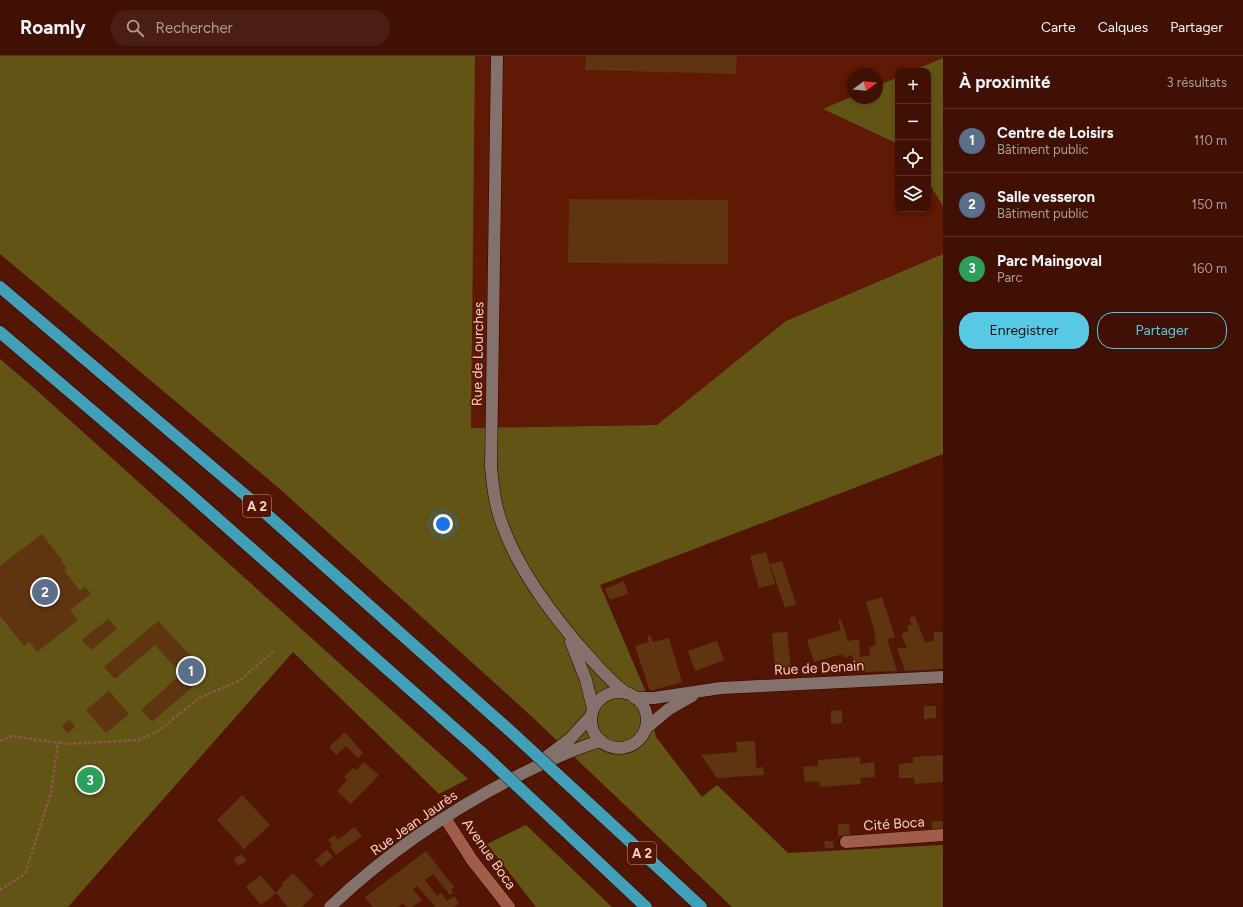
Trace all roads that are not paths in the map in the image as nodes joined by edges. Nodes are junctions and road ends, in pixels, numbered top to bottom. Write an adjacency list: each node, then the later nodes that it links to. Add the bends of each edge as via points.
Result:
1 (497, 56): 4 (street, Rue de Lourches, via 492,480 497,509 510,542 530,578)
2 (0, 288): 18 (highway, A 2, bridge, via 245,495 509,730)
3 (0, 332): 17 (highway, A 2, bridge, via 172,479 481,752)
4 (567, 632): 7 (street, Rue de Lourches, via 607,677); 8 (street, Rue de Lourches, via 582,668)
5 (943, 677): 6 (street, Rue de Denain, via 721,688)
6 (698, 693): 7 (street, Rue de Denain, via 654,698); 9 (street, Rue de Denain, via 669,709)
7 (630, 695): 8 (street, via 617,692 604,696); 9 (street, via 645,711)
8 (592, 713): 10 (street, via 594,732); 11 (street, Rue Jean Jaurès, via 570,739)
9 (646, 728): 10 (street, via 640,739 625,747 612,747)
10 (601, 741): 11 (street, Rue Jean Jaurès)
11 (521, 774): 12 (street, Rue Jean Jaurès)
12 (445, 818): 15 (street, Rue Jean Jaurès, via 370,872); 16 (street, Avenue Boca, via 472,860)
13 (943, 835): 14 (street, Cité Boca)
14 (846, 842)
15 (330, 907)
16 (509, 907)
17 (646, 907)
18 (701, 907)

